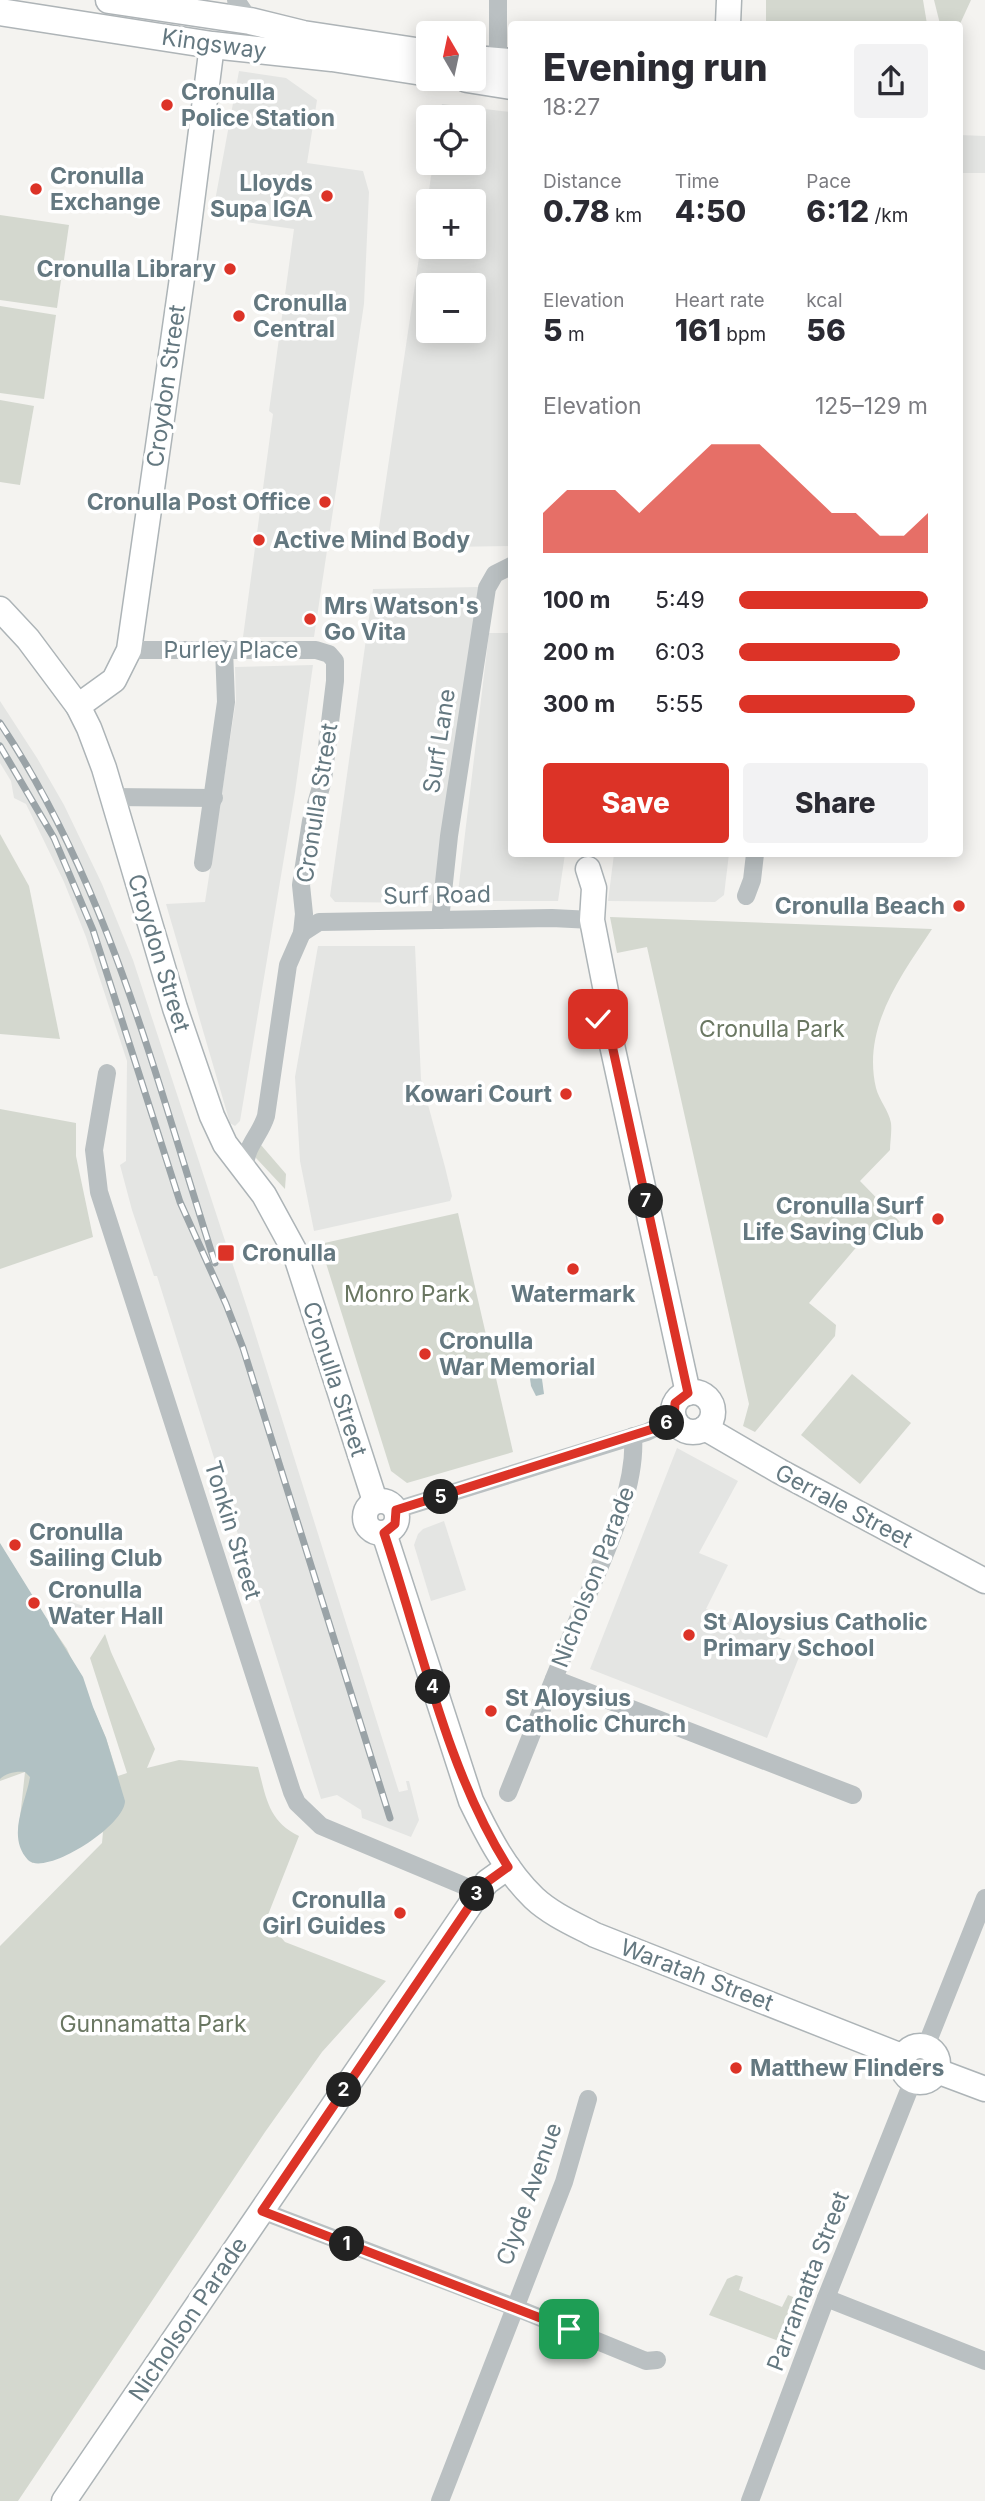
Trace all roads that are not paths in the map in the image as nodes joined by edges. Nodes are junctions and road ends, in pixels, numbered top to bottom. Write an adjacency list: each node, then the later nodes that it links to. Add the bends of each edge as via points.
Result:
1 (109, 0): 4 (main road, Kingsway)
2 (498, 0): 12 (street)
3 (729, 0): 8 (street)
4 (141, 5): 5 (main road, Kingsway); 10 (main road, via 193,29)
5 (207, 7): 6 (main road, Kingsway)
6 (243, 11): 9 (main road, Kingsway)
7 (0, 12): 10 (main road, Kingsway)
8 (728, 21)
9 (303, 34): 10 (main road, via 238,36); 11 (main road, Kingsway)
10 (212, 45): 13 (main road, Kingsway); 19 (street, Croydon Street)
11 (416, 51)
12 (494, 61)
13 (416, 71)
14 (486, 82): 15 (main road)
15 (508, 86)
16 (503, 570): 28 (street, Surf Lane, via 487,588)
17 (0, 609): 21 (street)
18 (224, 649): 19 (street, Purley Place); 20 (street, Purley Place, via 316,650); 23 (street, via 226,702)
19 (129, 650): 21 (street, Croydon Street, via 114,680)
20 (332, 656): 30 (street, Cronulla Street, via 335,681 321,791 308,834 301,885)
21 (78, 706): 22 (street, Croydon Street)
22 (112, 797): 23 (street); 32 (street, Croydon Street, via 212,1116 225,1144)
23 (214, 798): 26 (street)
24 (755, 857): 27 (street)
25 (589, 861): 29 (street, via 579,886)
26 (203, 863)
27 (746, 896)
28 (440, 920): 29 (street, Surf Road); 30 (street, Surf Road, via 319,922)
29 (584, 920): 33 (street, via 593,1001 612,1045)
30 (302, 933): 32 (street, Cronulla Street, via 288,965 266,1115 247,1149)
31 (107, 1073): 43 (street, Tonkin Street, via 94,1150 99,1192 292,1792 321,1826)
32 (245, 1170): 37 (street, Cronulla Street, via 294,1250)
33 (688, 1393): 34 (street, via 675,1403); 35 (street, via 704,1396 711,1405 712,1418)
34 (674, 1419): 35 (street, via 687,1431); 36 (street)
35 (705, 1428): 38 (street, Gerrale Street)
36 (633, 1436): 37 (street); 39 (street, Nicholson Parade, via 630,1482)
37 (385, 1506): 42 (street, Cronulla Street, via 366,1509 366,1524 384,1533 467,1790 488,1837)
38 (985, 1581)
39 (554, 1679): 40 (street, Nicholson Parade); 41 (street)
40 (508, 1793)
41 (853, 1796)
42 (508, 1867): 43 (street, Nicholson Parade); 46 (street, Waratah Street, via 535,1898 595,1935)
43 (479, 1892): 51 (street, Nicholson Parade)
44 (985, 1898): 45 (street)
45 (926, 2046): 46 (street, via 911,2048); 47 (street, via 938,2059)
46 (904, 2057): 48 (street, via 905,2073)
47 (937, 2071): 48 (street, via 930,2079); 49 (street)
48 (914, 2080): 52 (street, Parramatta Street)
49 (985, 2089)
50 (588, 2099): 53 (street, Clyde Avenue, via 564,2182)
51 (262, 2211): 53 (street); 56 (street, Nicholson Parade)
52 (826, 2298): 55 (street); 58 (street, Parramatta Street)
53 (514, 2307): 54 (street, via 646,2361); 57 (street, Clyde Avenue)
54 (657, 2360)
55 (985, 2361)
56 (64, 2501)
57 (440, 2501)
58 (750, 2501)

